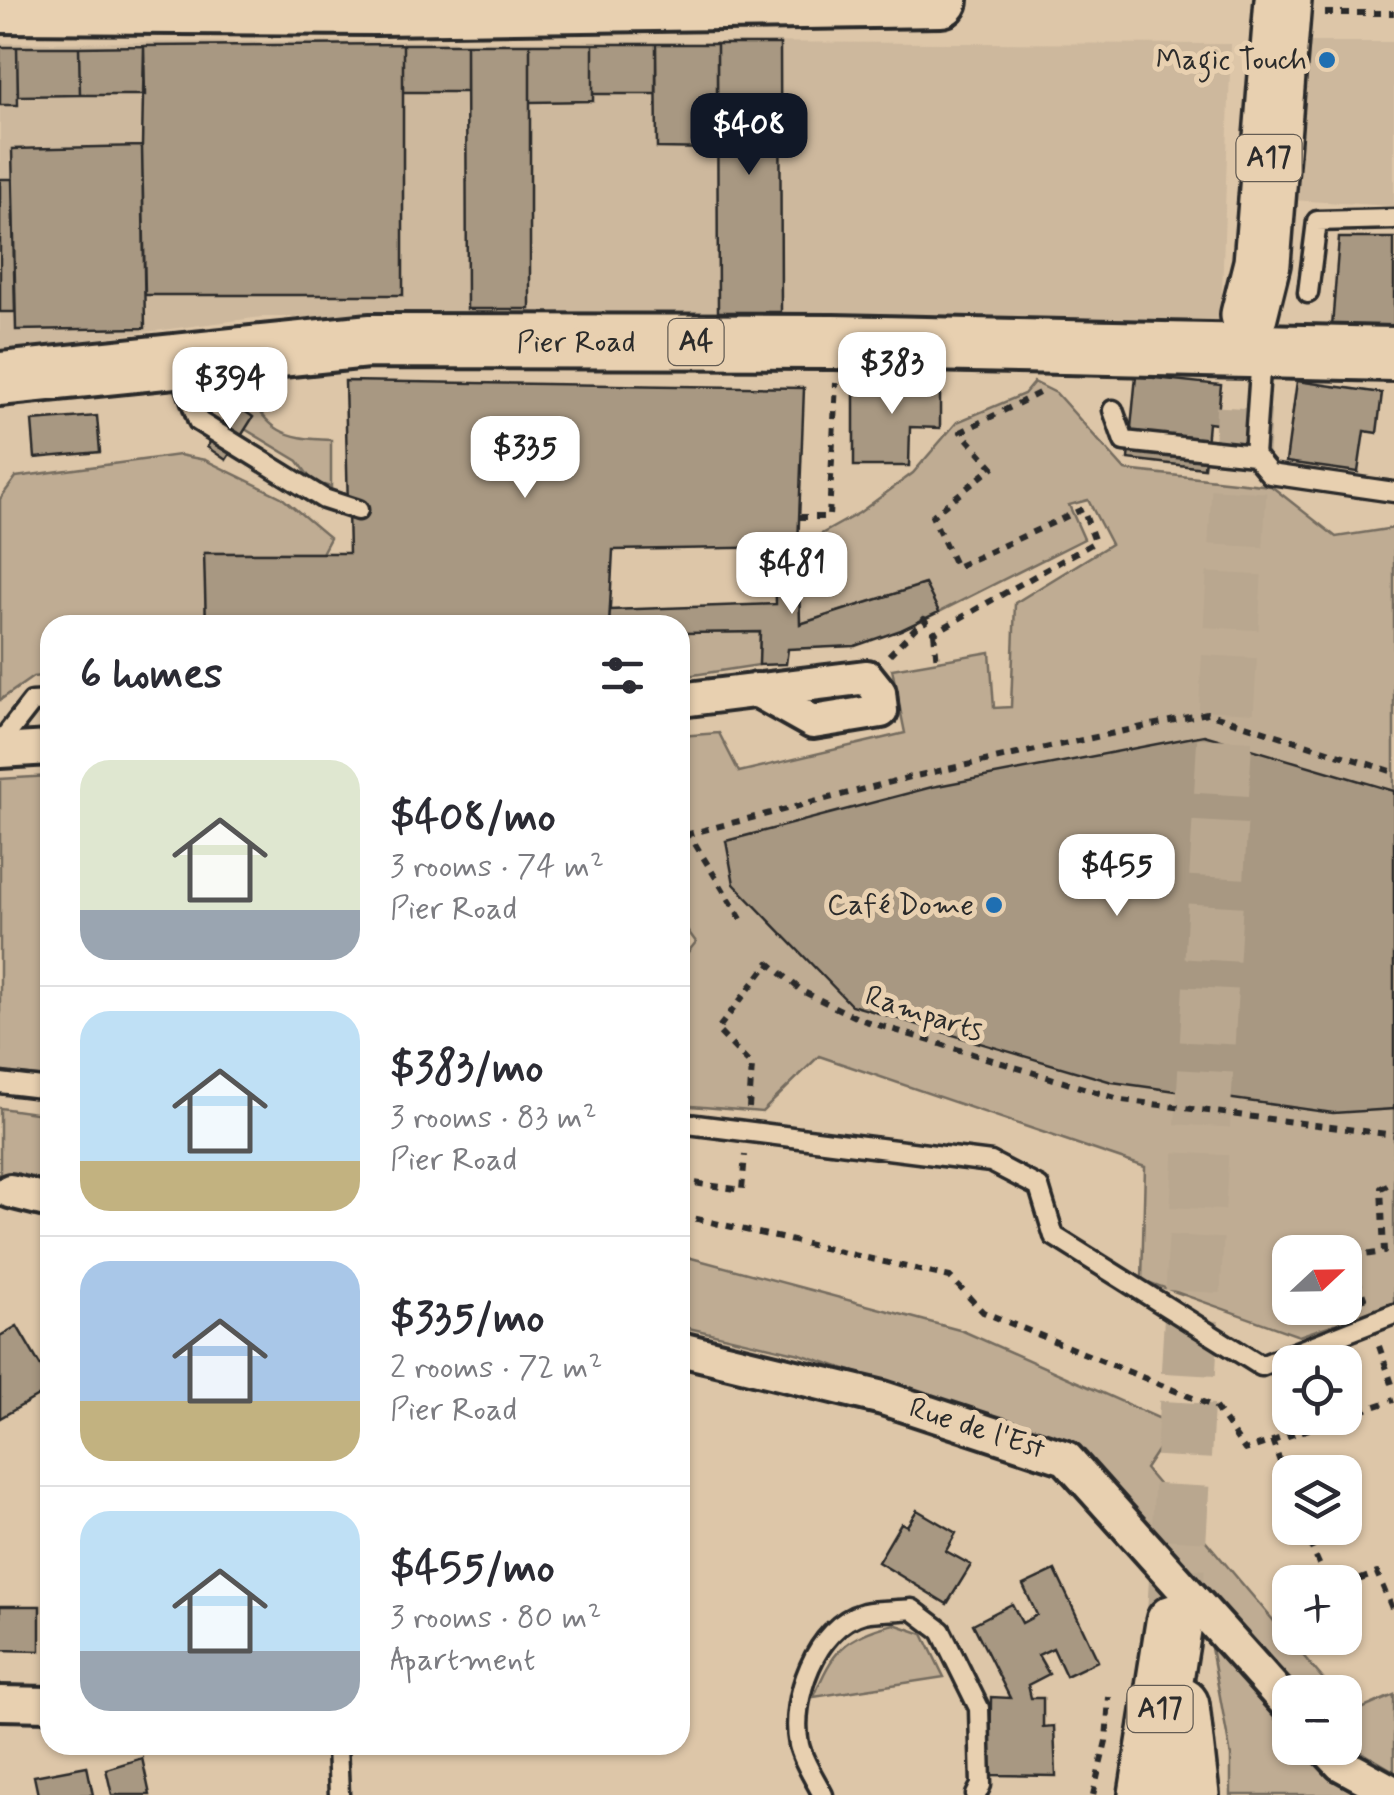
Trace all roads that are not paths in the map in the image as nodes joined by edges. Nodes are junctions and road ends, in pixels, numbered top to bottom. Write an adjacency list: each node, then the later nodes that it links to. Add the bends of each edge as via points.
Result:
1 (942, 0): 3 (main road)
2 (1272, 4): 6 (highway, A17)
3 (0, 6)
4 (1394, 219): 5 (lane, via 1316,220)
5 (1308, 293)
6 (1255, 333): 7 (main road, Pier Road / A4); 8 (main road, Pier Road / A4, via 1057,347 369,342); 11 (lane)
7 (1394, 354)
8 (177, 360): 9 (main road, Pier Road / A4); 13 (lane, via 198,420 324,499)
9 (3, 381)
10 (1113, 410): 11 (lane, via 1124,441)
11 (1254, 455): 12 (lane, via 1270,474)
12 (1394, 492)
13 (358, 510)
14 (866, 676): 15 (street, via 879,692 880,711 813,722 756,690)
15 (690, 699)
16 (40, 701): 17 (lane, via 32,702)
17 (0, 743)
18 (40, 749): 19 (street)
19 (0, 752)
20 (0, 1083): 21 (lane)
21 (40, 1087)
22 (690, 1123): 25 (lane, via 991,1162 1039,1187 1054,1236 1261,1366)
23 (10, 1192): 24 (street)
24 (40, 1199)
25 (1394, 1314)
26 (690, 1351): 27 (street, Rue de l'Est, via 883,1398 1066,1458)
27 (1272, 1687)
28 (0, 1703): 29 (street)
29 (40, 1704)
30 (337, 1755): 33 (lane)
31 (1343, 1765): 32 (street)
32 (1394, 1793)
33 (339, 1795)
34 (823, 1795): 35 (lane, via 800,1748 796,1717 806,1674 827,1638 862,1614 912,1610 941,1631 980,1708)
35 (976, 1795)
36 (1147, 1795): 37 (highway, A17, via 1174,1623)
37 (1191, 1795)

